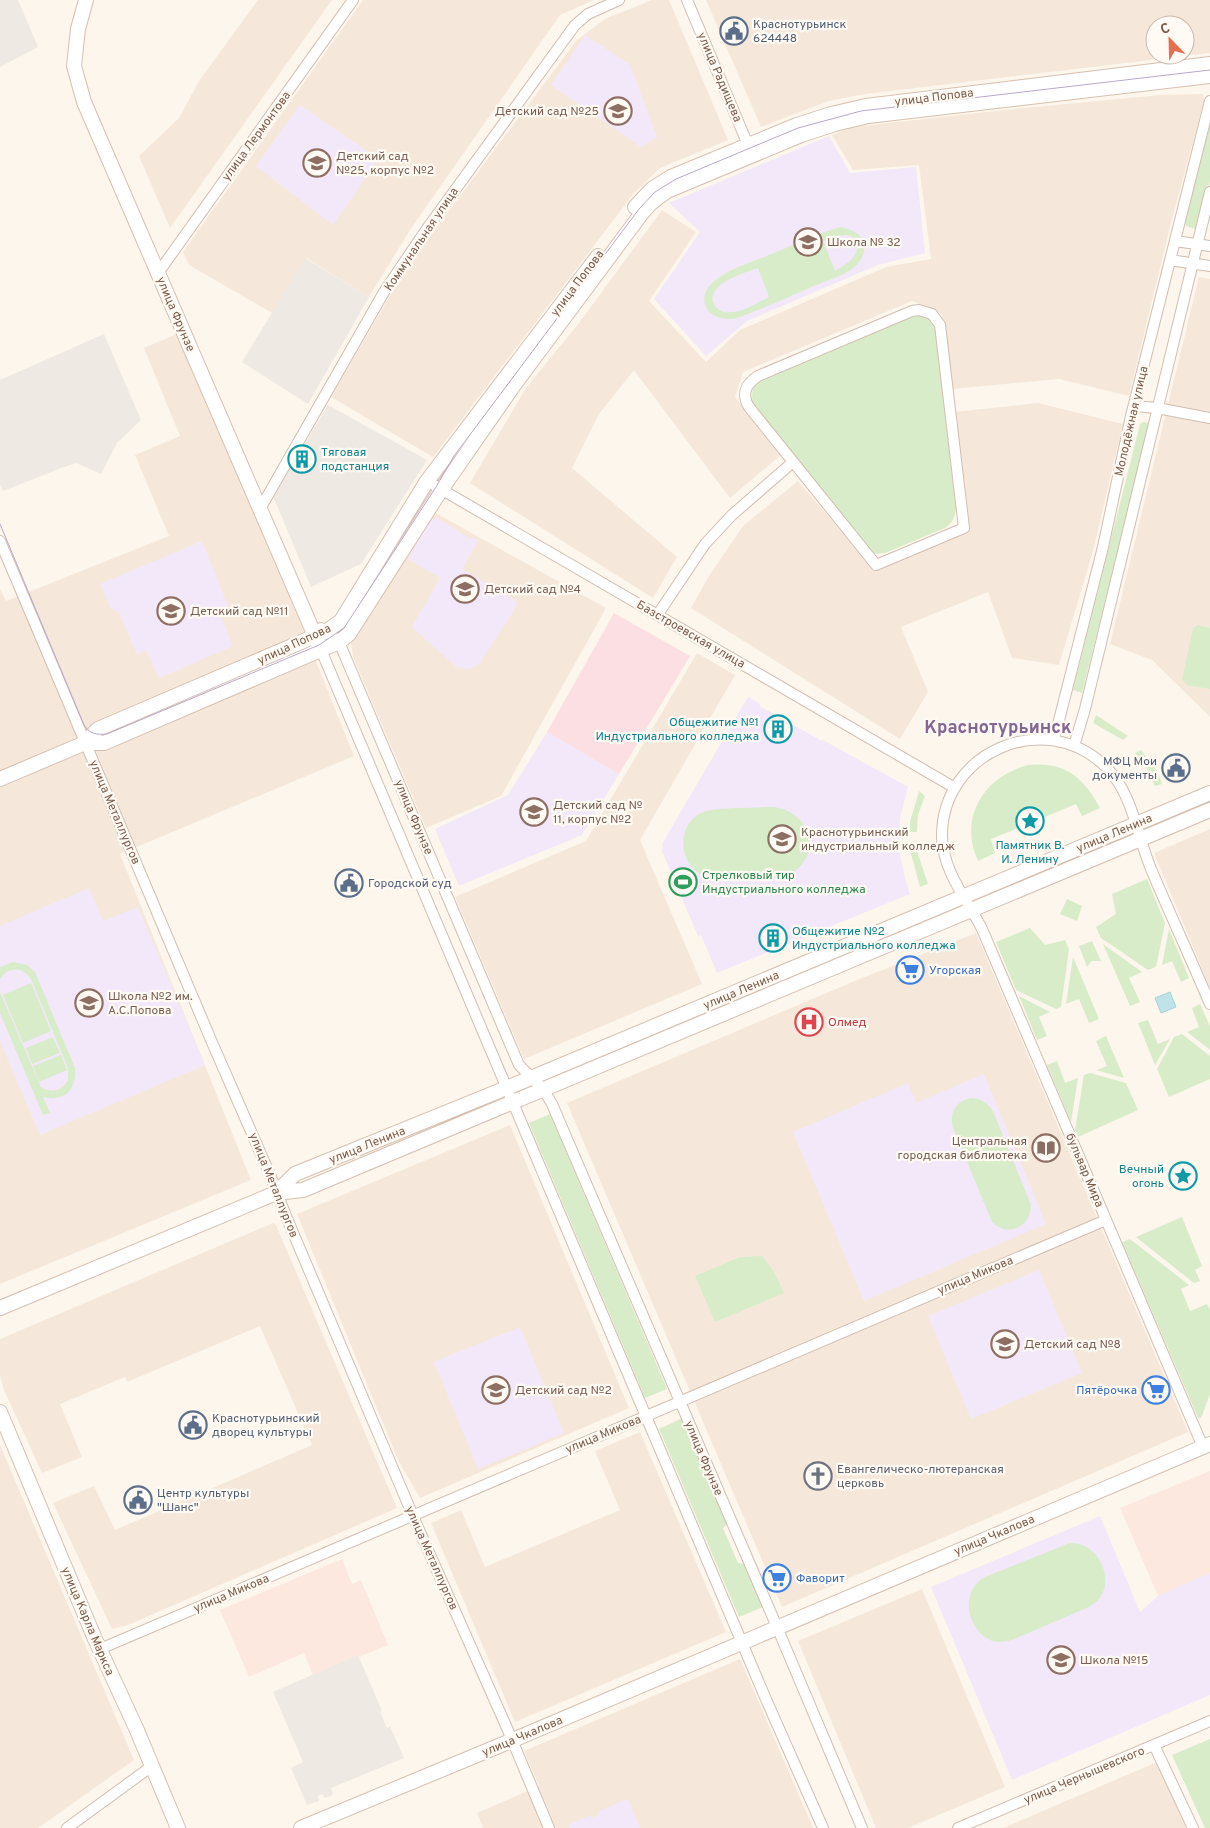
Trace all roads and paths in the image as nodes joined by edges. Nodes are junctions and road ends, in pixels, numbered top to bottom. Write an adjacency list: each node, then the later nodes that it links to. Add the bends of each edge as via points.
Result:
1 (86, 0): 16 (street, улица Фрунзе, via 78,29 74,66 84,102)
2 (353, 0): 16 (street, улица Лермонтова)
3 (620, 0): 23 (street, Коммунальная улица, via 588,14 575,25 426,230 384,292)
4 (687, 0): 8 (street, улица Радищева)
5 (1210, 64): 8 (street, улица Попова, via 866,106 805,122)
6 (1210, 76): 8 (street, улица Попова, via 868,116)
7 (1210, 101): 10 (street, Молодёжная улица)
8 (750, 150): 21 (street, улица Попова, via 671,177 647,194); 22 (street, улица Попова, via 676,186 650,204 514,385)
9 (1210, 192): 11 (street, Молодёжная улица)
10 (1175, 240): 11 (street); 13 (street, Молодёжная улица)
11 (1197, 244): 12 (street); 14 (street, Молодёжная улица)
12 (1210, 246)
13 (1170, 260): 14 (street); 17 (street, Молодёжная улица)
14 (1193, 263): 15 (street); 18 (street, Молодёжная улица)
15 (1210, 266)
16 (158, 273): 23 (street, улица Фрунзе)
17 (1135, 406): 18 (street); 29 (street, Молодёжная улица)
18 (1157, 408): 19 (street); 31 (street, Молодёжная улица)
19 (1210, 418)
20 (793, 462): 20 (street, via 876,565 964,528 940,325 932,314 912,311 750,381 745,401); 25 (street, via 732,515 705,544)
21 (427, 481): 22 (street, Базстроевская улица); 26 (street, улица Попова, via 341,621)
22 (441, 490): 25 (street, Базстроевская улица); 27 (street, улица Попова, via 349,634)
23 (260, 509): 26 (street, улица Фрунзе, via 309,622)
24 (0, 541): 30 (street, улица Металлургов)
25 (658, 614): 33 (street, Базстроевская улица)
26 (321, 633): 27 (street, улица Фрунзе); 28 (street, улица Фрунзе); 30 (street, улица Попова, via 98,729)
27 (339, 642): 28 (street, улица Попова); 45 (street, улица Фрунзе, via 519,1065)
28 (321, 650): 30 (street, улица Попова, via 104,743); 46 (street, улица Фрунзе)
29 (1054, 740): 31 (street, бульвар Мира); 33 (street, бульвар Мира, via 1025,740 1001,747 979,760)
30 (85, 743): 32 (street, улица Попова); 49 (street, улица Металлургов)
31 (1074, 746): 37 (street, бульвар Мира, via 1096,758 1114,776)
32 (0, 779)
33 (955, 788): 40 (street, бульвар Мира, via 943,824 943,849 952,879)
34 (1210, 792): 36 (street, улица Ленина)
35 (1210, 810): 38 (street, улица Ленина)
36 (1157, 815): 37 (street, улица Ленина); 38 (street)
37 (1136, 824): 39 (street, бульвар Мира); 40 (street, улица Ленина)
38 (1163, 829): 39 (street, улица Ленина)
39 (1140, 839): 42 (street, улица Ленина); 44 (street)
40 (964, 896): 41 (street, улица Ленина); 42 (street, бульвар Мира)
41 (939, 906): 43 (street); 45 (street, улица Ленина)
42 (972, 909): 43 (street, улица Ленина); 50 (street, бульвар Мира)
43 (945, 920): 47 (street, улица Ленина)
44 (1210, 1004)
45 (531, 1078): 46 (street, улица Ленина); 47 (street, улица Фрунзе)
46 (507, 1088): 48 (street, улица Фрунзе); 49 (street, улица Ленина, via 295,1174)
47 (543, 1089): 48 (street, улица Ленина); 52 (street, улица Фрунзе)
48 (513, 1102): 49 (street, улица Ленина, via 302,1190); 54 (street)
49 (276, 1193): 51 (street, улица Ленина); 56 (street, улица Металлургов)
50 (1106, 1220): 52 (street, улица Микова); 55 (street, бульвар Мира, via 1196,1432)
51 (0, 1308)
52 (680, 1401): 54 (street, улица Микова); 57 (street, улица Фрунзе)
53 (0, 1412): 59 (street, улица Карла Маркса)
54 (646, 1415): 56 (street, улица Микова); 58 (street)
55 (1206, 1445): 57 (street, улица Чкалова)
56 (413, 1515): 59 (street, улица Микова); 61 (street, улица Металлургов)
57 (777, 1627): 58 (street, улица Чкалова); 69 (street, улица Фрунзе)
58 (742, 1642): 61 (street, улица Чкалова); 68 (street)
59 (100, 1649): 63 (street, улица Карла Маркса)
60 (1210, 1721): 62 (street, улица Чернышевского)
61 (512, 1740): 66 (street, улица Чкалова); 67 (street, улица Металлургов)
62 (1154, 1745): 70 (street, улица Чернышевского); 71 (street)
63 (152, 1766): 64 (street); 65 (street, улица Карла Маркса)
64 (67, 1828)
65 (178, 1828)
66 (301, 1828)
67 (549, 1828)
68 (823, 1828)
69 (862, 1828)
70 (958, 1828)
71 (1192, 1828)

